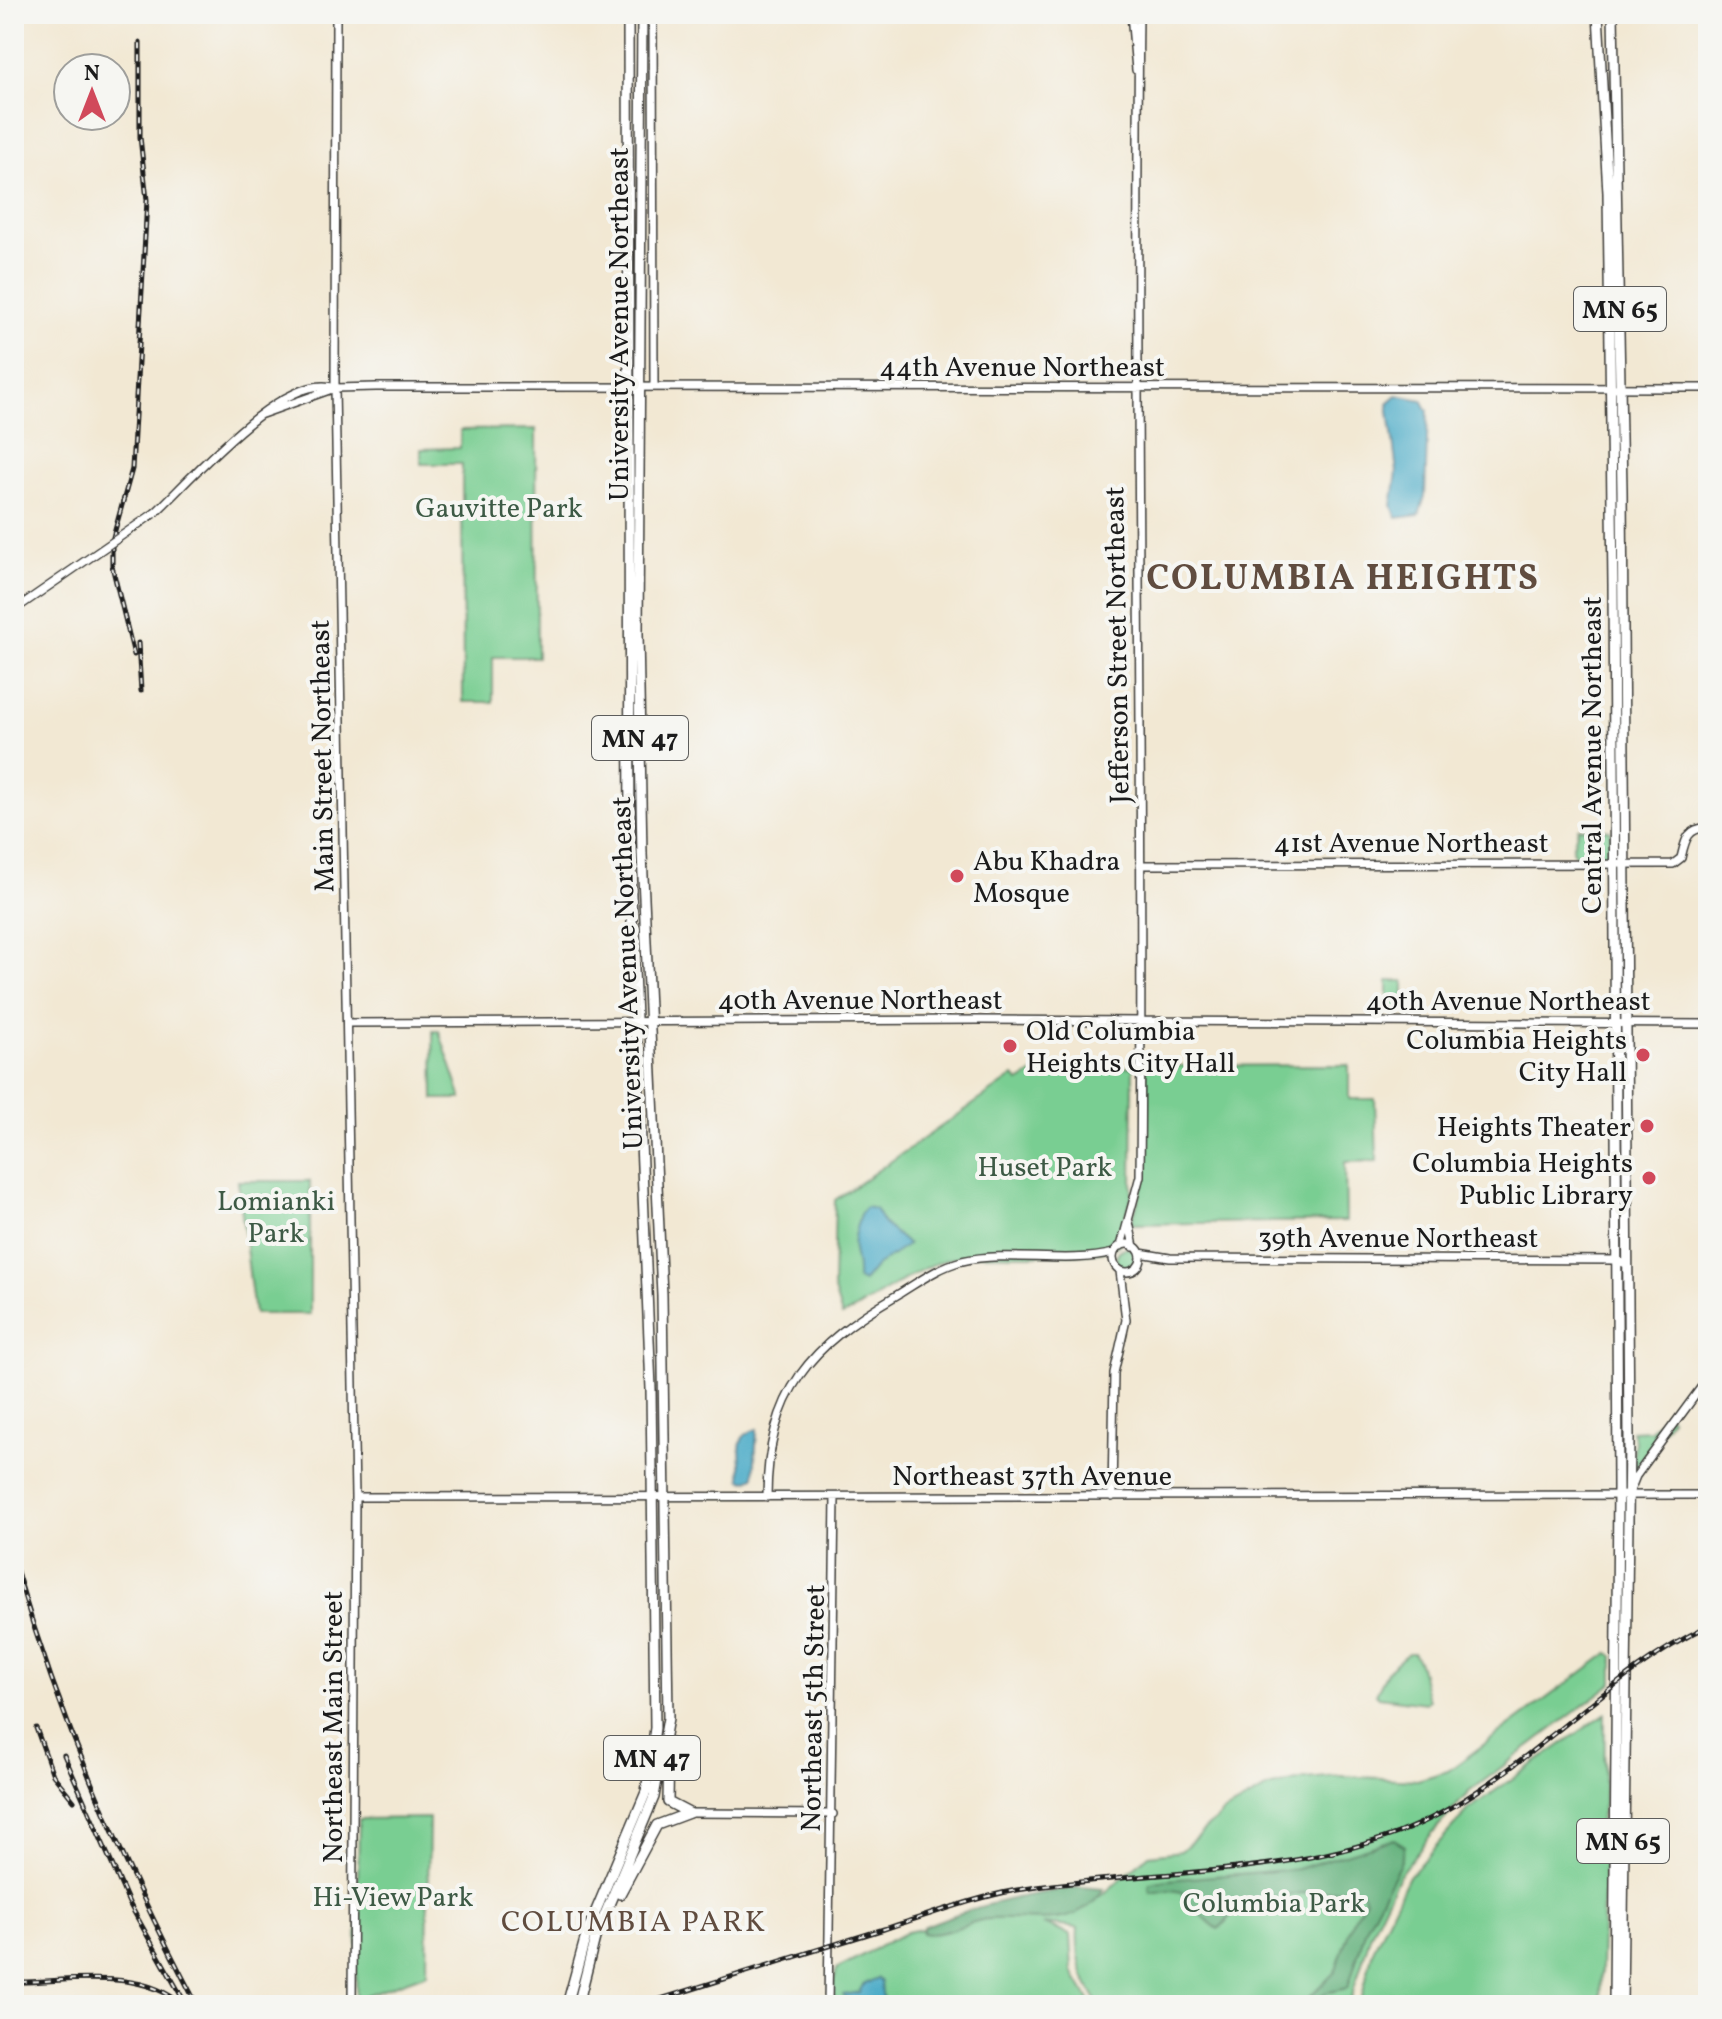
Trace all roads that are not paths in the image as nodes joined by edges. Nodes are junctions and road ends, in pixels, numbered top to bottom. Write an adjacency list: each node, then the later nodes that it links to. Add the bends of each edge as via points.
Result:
1 (336, 14): 12 (street, Main Street Northeast)
2 (628, 14): 10 (main road, University Avenue Northeast / MN 47)
3 (642, 14): 10 (main road, University Avenue Northeast / MN 47)
4 (653, 14): 11 (street, University Avenue Northeast)
5 (1131, 14): 9 (street, Jefferson Street Northeast)
6 (1139, 14): 9 (street, Jefferson Street Northeast)
7 (1598, 14): 15 (main road, Central Avenue Northeast / MN 65, via 1608,193)
8 (1613, 14): 16 (main road, Central Avenue Northeast / MN 65)
9 (1136, 70): 14 (street, Jefferson Street Northeast)
10 (635, 386): 11 (street, 44th Avenue Northeast); 12 (street, 44th Avenue Northeast); 23 (main road, University Avenue Northeast / MN 47, via 630,870)
11 (654, 386): 14 (street, 44th Avenue Northeast)
12 (335, 388): 17 (street, 44th Avenue Northeast, bridge, via 262,414 156,512); 24 (street, Main Street Northeast)
13 (1708, 388): 16 (street, 44th Avenue Northeast)
14 (1136, 389): 15 (street, 44th Avenue Northeast); 21 (street, Jefferson Street Northeast)
15 (1609, 389): 16 (street, 44th Avenue Northeast); 18 (main road, Central Avenue Northeast / MN 65)
16 (1621, 389): 18 (main road, Central Avenue Northeast / MN 65)
17 (14, 610)
18 (1618, 786): 20 (main road, Central Avenue Northeast / MN 65)
19 (1708, 828): 20 (street, 41st Avenue Northeast, via 1686,837 1681,858 1673,864)
20 (1618, 864): 21 (street, 41st Avenue Northeast); 25 (main road, Central Avenue Northeast / MN 65)
21 (1140, 865): 22 (street, Jefferson Street Northeast)
22 (1140, 1021): 23 (street, 40th Avenue Northeast); 25 (street, 40th Avenue Northeast); 27 (street, Jefferson Street Northeast, via 1140,1176)
23 (644, 1022): 24 (street, 40th Avenue Northeast); 48 (main road, University Avenue Northeast / MN 47); 49 (main road, University Avenue Northeast / MN 47, via 662,1295)
24 (348, 1023): 47 (street, Main Street Northeast)
25 (1620, 1023): 26 (street, 40th Avenue Northeast); 33 (main road, Central Avenue Northeast / MN 65); 36 (main road, Central Avenue Northeast / MN 65)
26 (1708, 1024)
27 (1128, 1217): 28 (street, Jefferson Street Northeast); 29 (street, Jefferson Street Northeast)
28 (1121, 1246): 29 (street); 30 (street)
29 (1137, 1250): 32 (street, 39th Avenue Northeast); 35 (street)
30 (1114, 1253): 31 (street); 34 (street)
31 (1078, 1258): 34 (street); 50 (street, via 960,1262 844,1327 812,1357 788,1396 769,1453)
32 (1170, 1258): 33 (street, 39th Avenue Northeast); 35 (street, 39th Avenue Northeast)
33 (1615, 1260): 36 (street, 39th Avenue Northeast); 40 (main road, Central Avenue Northeast / MN 65)
34 (1114, 1264): 37 (street)
35 (1139, 1264): 38 (street)
36 (1626, 1264): 43 (main road, Central Avenue Northeast / MN 65)
37 (1120, 1271): 38 (street); 39 (street)
38 (1132, 1271): 39 (street)
39 (1126, 1300): 52 (street, via 1114,1373)
40 (1617, 1369): 42 (main road, Central Avenue Northeast / MN 65); 43 (main road)
41 (1708, 1378): 46 (street)
42 (1617, 1400): 44 (main road); 46 (main road, Central Avenue Northeast / MN 65)
43 (1628, 1404): 44 (main road, Central Avenue Northeast / MN 65)
44 (1629, 1439): 46 (main road, Central Avenue Northeast / MN 65)
45 (1708, 1495): 46 (street, Northeast 37th Avenue)
46 (1623, 1496): 52 (street, Northeast 37th Avenue); 60 (main road, MN 65); 61 (main road, MN 65)
47 (355, 1497): 48 (street, Northeast 37th Avenue); 58 (street, Northeast Main Street)
48 (651, 1497): 49 (street, Northeast 37th Avenue); 57 (main road, MN 47, via 651,1770 578,1957)
49 (663, 1497): 50 (street, Northeast 37th Avenue); 53 (main road, MN 47)
50 (767, 1497): 51 (street, Northeast 37th Avenue)
51 (835, 1497): 52 (street, Northeast 37th Avenue); 55 (street, Northeast 5th Street)
52 (1112, 1497)
53 (668, 1718): 54 (main road, via 668,1802); 56 (main road, MN 47, via 654,1797)
54 (689, 1813): 55 (street); 56 (main road, via 657,1825)
55 (833, 1814): 59 (street, Northeast 5th Street)
56 (605, 1917): 57 (main road, MN 47)
57 (573, 2004)
58 (352, 2005)
59 (828, 2005)
60 (1614, 2005)
61 (1622, 2005)

